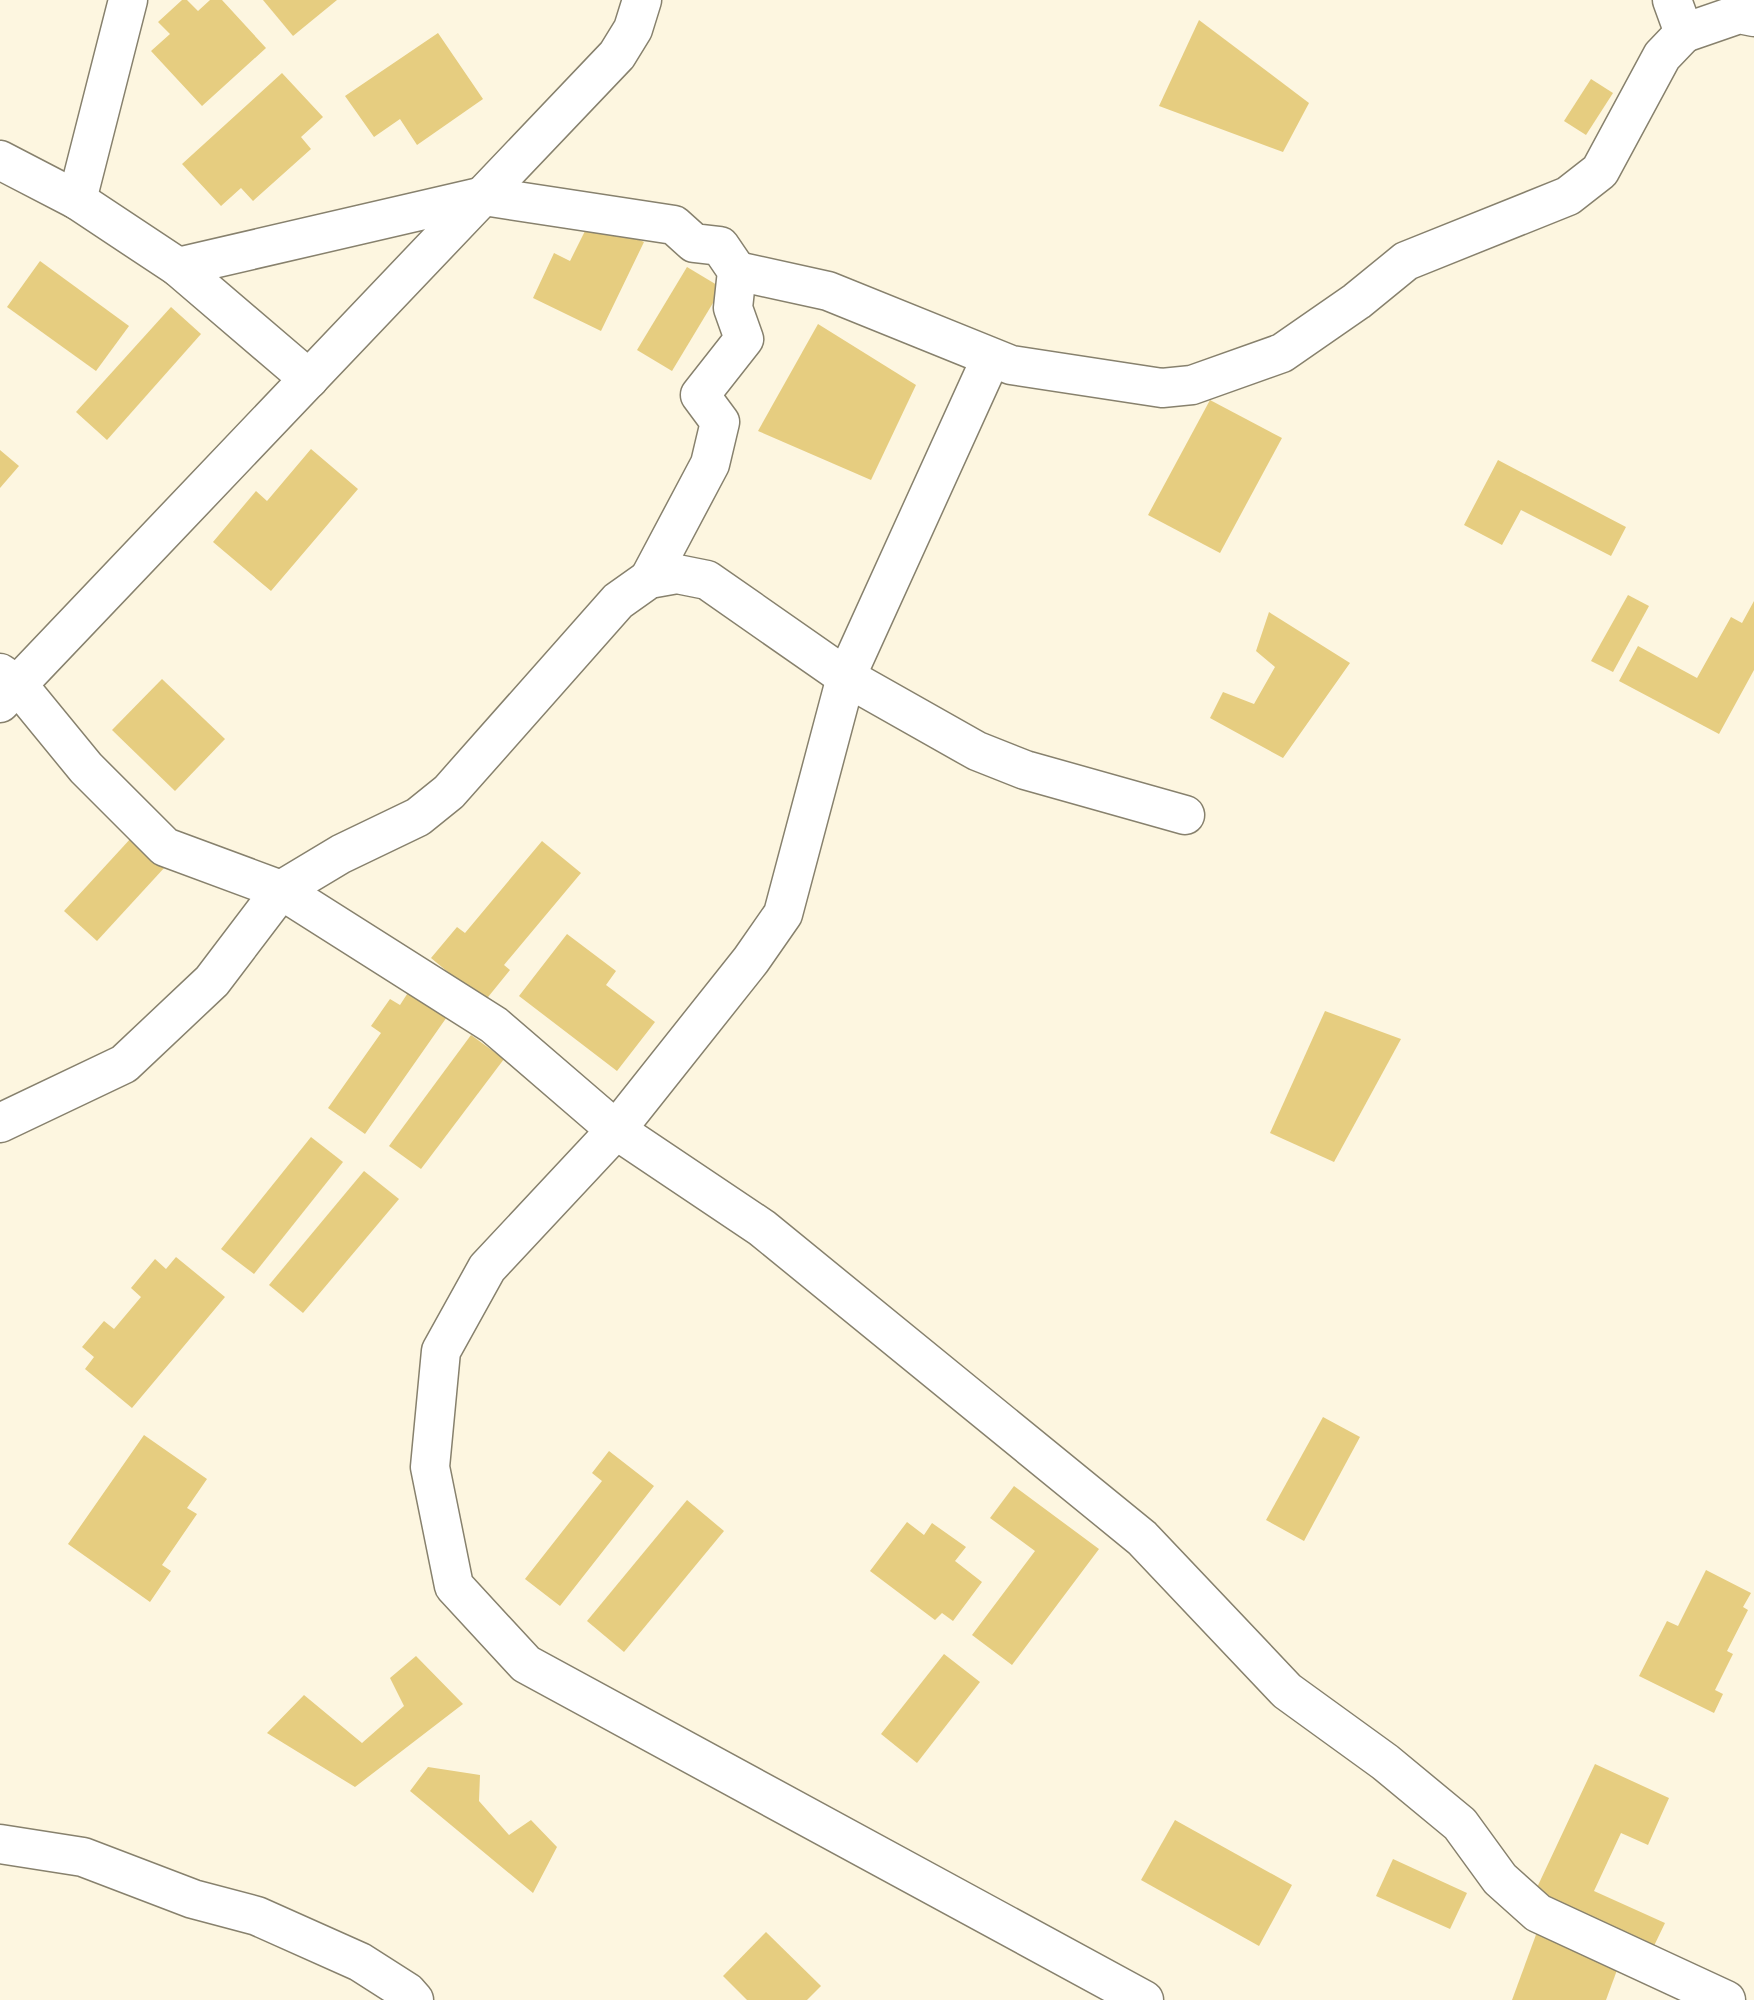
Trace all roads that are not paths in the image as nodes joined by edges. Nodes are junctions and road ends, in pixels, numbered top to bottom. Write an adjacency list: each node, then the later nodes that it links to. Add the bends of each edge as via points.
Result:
1 (128, 0): 7 (street)
2 (642, 0): 6 (street, via 633,29 617,55)
3 (1678, 16): 4 (street); 10 (street, via 1662,56 1600,171 1586,184 1568,196 1406,261 1282,353 1192,385 1162,388 1010,365)
4 (1754, 17)
5 (0, 160): 7 (street)
6 (484, 196): 8 (street); 9 (street, via 674,225 694,243 720,246); 11 (street)
7 (77, 200): 8 (street)
8 (178, 267): 11 (street)
9 (737, 271): 10 (street, via 828,291); 12 (street, via 733,308 744,339 701,395 720,422 710,464)
10 (991, 358): 13 (street)
11 (309, 380): 14 (street)
12 (649, 579): 13 (street, via 677,574 706,580); 16 (street, via 618,601 449,792 418,817 341,854)
13 (846, 677): 15 (street, via 977,751 1025,770); 18 (street, via 783,915)
14 (6, 687): 16 (street, via 165,847)
15 (1185, 815)
16 (281, 890): 17 (street, via 212,981 124,1064); 18 (street, via 494,1025)
17 (0, 1123)
18 (616, 1130): 21 (street, via 487,1268 441,1351 430,1467 454,1586 526,1664); 22 (street, via 762,1228 1142,1538 1287,1691 1460,1824 1500,1879 1538,1913)
19 (0, 1844): 20 (street, via 83,1857 193,1899 257,1916 360,1962)
20 (414, 2000)
21 (1144, 2000)
22 (1726, 2000)

